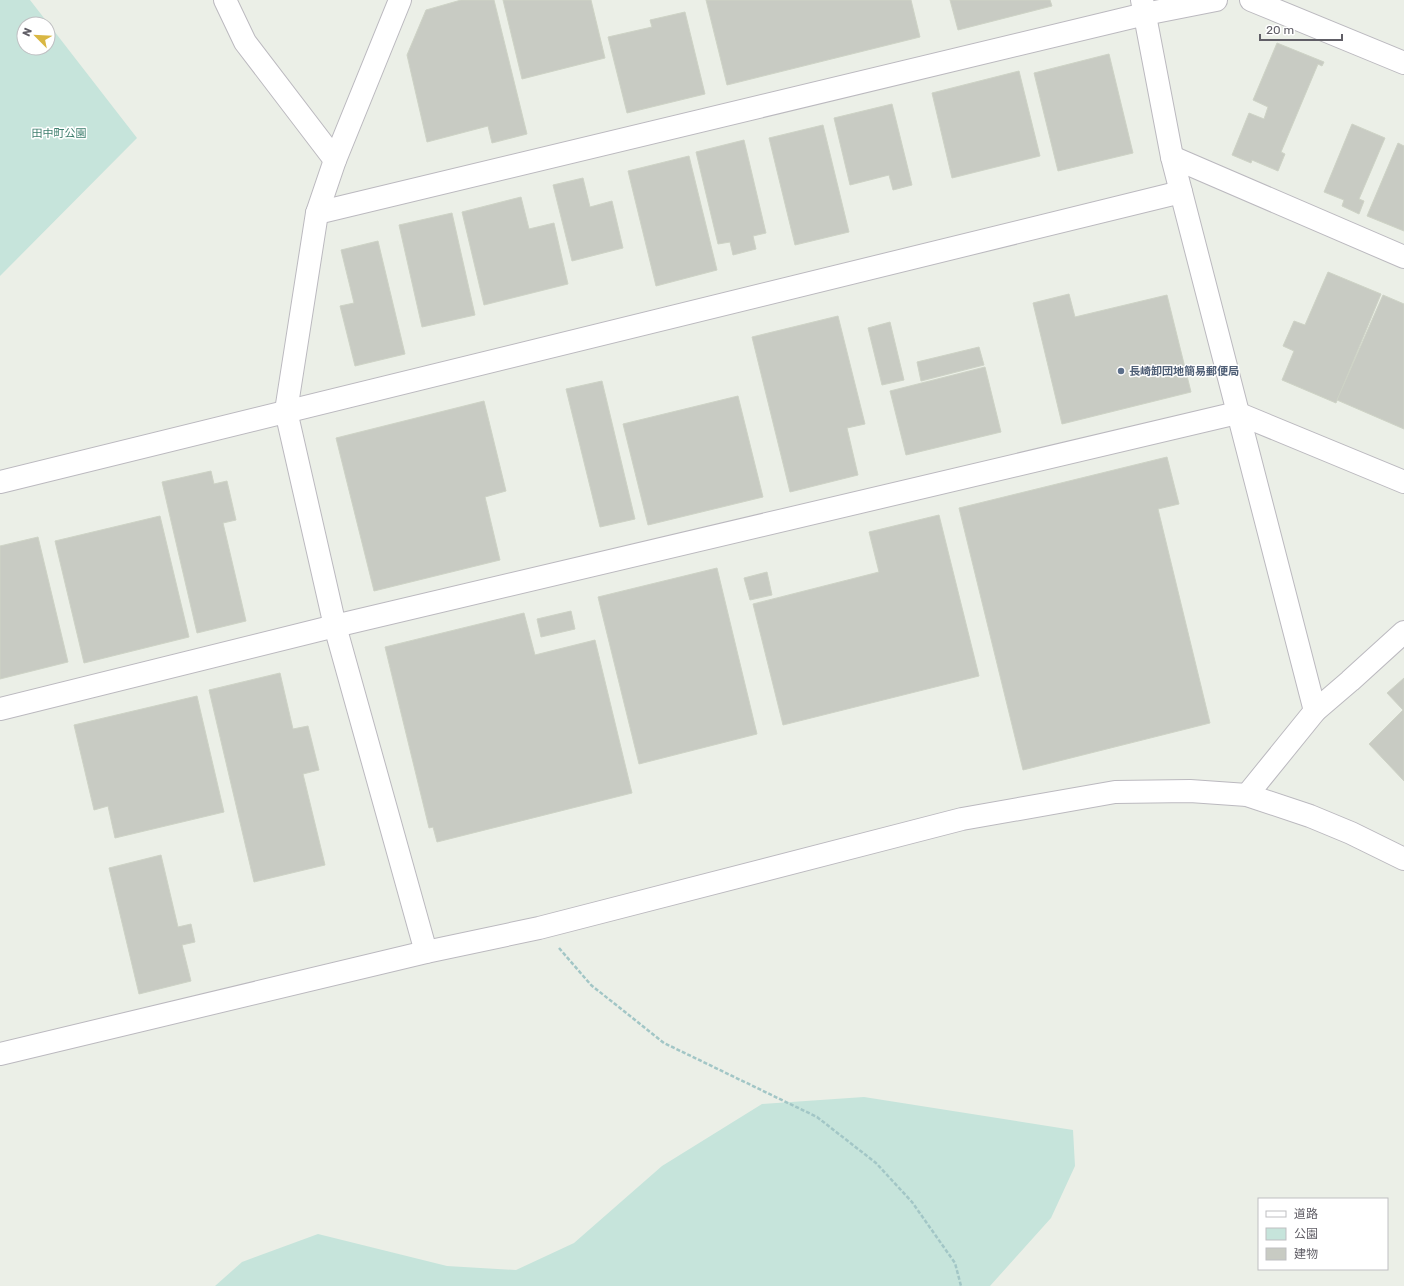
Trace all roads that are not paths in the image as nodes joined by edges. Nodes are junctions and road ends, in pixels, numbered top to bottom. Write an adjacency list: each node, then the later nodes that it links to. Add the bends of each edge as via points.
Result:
1 (225, 0): 8 (street, via 245,42)
2 (400, 0): 8 (street)
3 (1216, 0): 5 (street)
4 (1251, 0): 6 (street)
5 (1143, 7): 7 (street); 10 (street)
6 (1404, 63)
7 (1172, 157): 9 (street); 11 (street)
8 (335, 160): 10 (street)
9 (1181, 192): 12 (street); 13 (street)
10 (317, 213): 12 (street)
11 (1404, 257)
12 (286, 411): 14 (street); 16 (street)
13 (1237, 413): 15 (street); 16 (street); 19 (street)
14 (0, 482)
15 (1404, 482)
16 (335, 626): 18 (street); 22 (street)
17 (1404, 632): 19 (street)
18 (0, 709)
19 (1315, 711): 20 (street)
20 (1247, 795): 21 (street, via 1310,816); 22 (street, via 1190,791 1115,792 962,819 539,928)
21 (1404, 859)
22 (426, 952): 23 (street)
23 (0, 1054)

